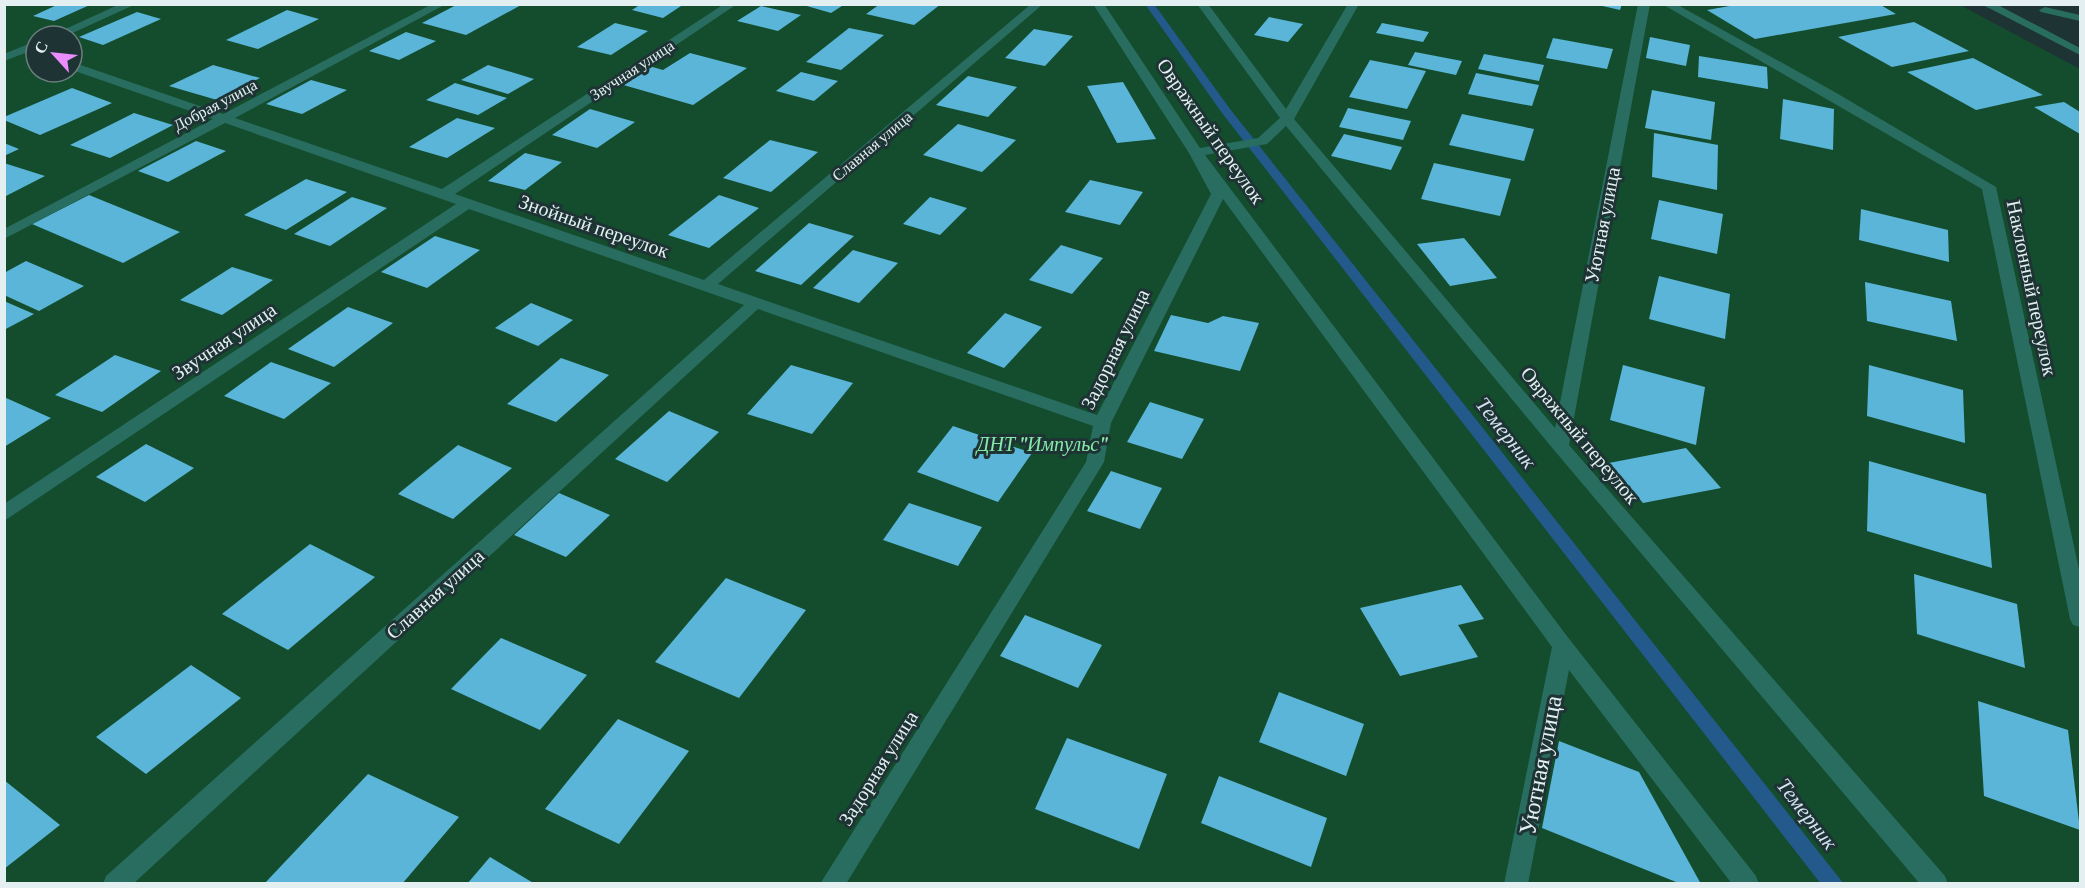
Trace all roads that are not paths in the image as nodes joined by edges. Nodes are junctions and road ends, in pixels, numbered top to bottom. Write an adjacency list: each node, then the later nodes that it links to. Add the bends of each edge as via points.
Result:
1 (131, 4): 13 (street)
2 (441, 4): 22 (street, Добрая улица)
3 (732, 4): 24 (street, Звучная улица)
4 (1038, 4): 27 (street, Славная улица)
5 (1098, 4): 23 (street, Овражный переулок)
6 (1202, 4): 21 (street, Овражный переулок)
7 (1354, 4): 21 (street)
8 (1644, 4): 30 (street, Уютная улица)
9 (1667, 4): 32 (street, Наклонный переулок, via 1989,187)
10 (1986, 4): 14 (street)
11 (2046, 7): 12 (street); 14 (street, via 2043,15)
12 (2080, 18)
13 (84, 24)
14 (2025, 25): 17 (street)
15 (4, 43): 16 (street)
16 (24, 50)
17 (2080, 52)
18 (24, 53): 19 (street)
19 (4, 58)
20 (84, 70): 22 (street, Знойный переулок)
21 (1287, 118): 23 (street, via 1262,141); 30 (street, Овражный переулок)
22 (223, 119): 24 (street, Знойный переулок); 26 (street, Добрая улица)
23 (1196, 153): 29 (street, Задорная улица, via 1218,194); 33 (street, Овражный переулок)
24 (443, 195): 25 (street, Знойный переулок)
25 (466, 204): 27 (street, Знойный переулок); 31 (street, Звучная улица)
26 (4, 235)
27 (705, 287): 28 (street, Знойный переулок)
28 (754, 304): 29 (street, Знойный переулок); 34 (street, Славная улица)
29 (1102, 423): 35 (street, Задорная улица, via 1095,462)
30 (1560, 446): 38 (street, Овражный переулок)
31 (4, 514)
32 (2080, 620)
33 (1563, 646): 36 (street, Уютная улица); 37 (street, Овражный переулок)
34 (115, 884)
35 (832, 884)
36 (1516, 884)
37 (1747, 884)
38 (1936, 884)

